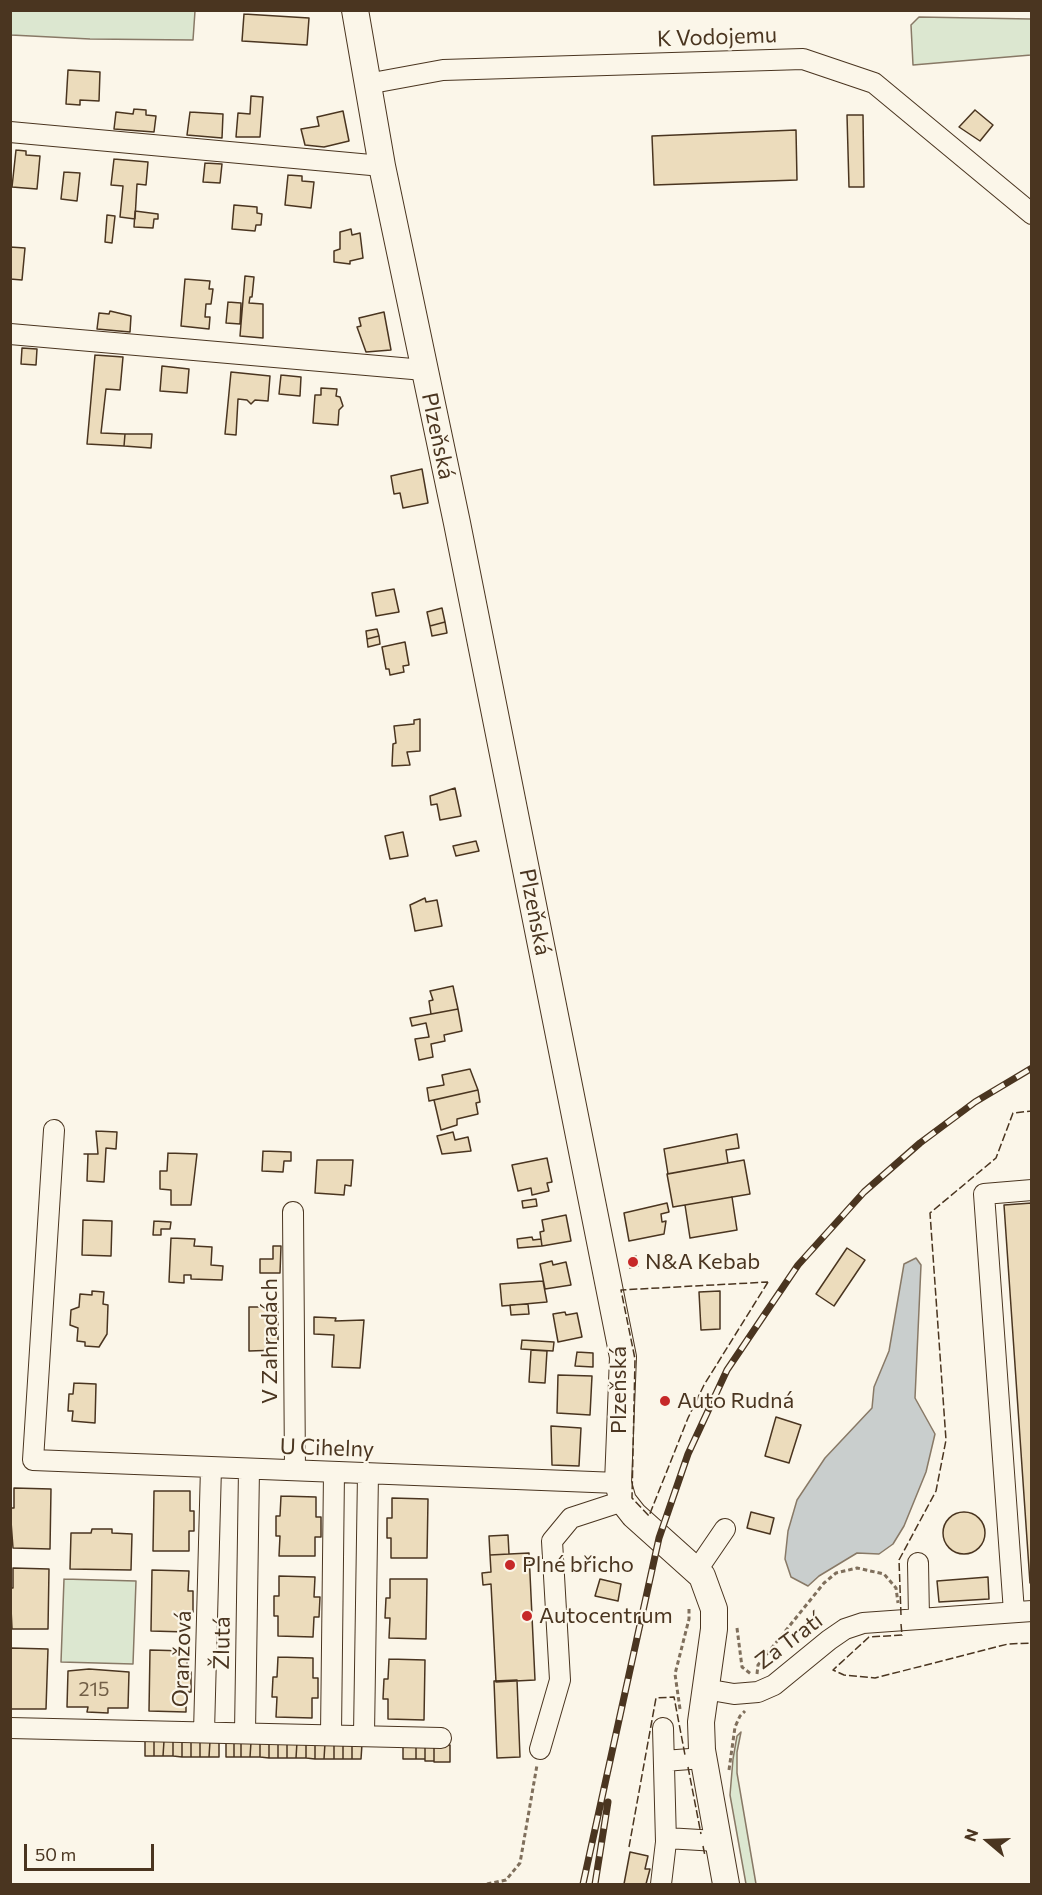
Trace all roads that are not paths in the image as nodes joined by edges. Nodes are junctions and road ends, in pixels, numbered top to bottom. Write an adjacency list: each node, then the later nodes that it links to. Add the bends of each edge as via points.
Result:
1 (355, 10): 2 (main road, Plzeňská)
2 (367, 84): 4 (main road, Plzeňská); 5 (street, K Vodojemu, via 443,70 803,59 874,83)
3 (10, 132): 4 (street)
4 (382, 166): 7 (main road, Plzeňská)
5 (1026, 210)
6 (10, 334): 7 (street)
7 (424, 370): 16 (main road, Plzeňská, via 623,1357)
8 (54, 1130): 11 (street, U Cihelny, via 33,1460)
9 (1032, 1190): 20 (street, via 984,1194)
10 (293, 1212): 13 (street, V Zahradách)
11 (211, 1467): 12 (street, U Cihelny); 25 (street, Oranžová)
12 (249, 1468): 13 (street, U Cihelny); 26 (street, Žlutá)
13 (295, 1470): 14 (street, U Cihelny)
14 (334, 1472): 15 (street, U Cihelny); 27 (street)
15 (368, 1473): 16 (street, U Cihelny); 28 (street)
16 (621, 1492): 19 (main road, via 648,1530); 30 (street, via 571,1518 552,1541 560,1680)
17 (725, 1529): 19 (street)
18 (918, 1563): 21 (street)
19 (696, 1570): 22 (main road, via 714,1609)
20 (1023, 1612): 21 (street, Za Tratí)
21 (902, 1615): 22 (street, Za Tratí, via 845,1629 774,1685 758,1692 734,1694)
22 (705, 1689): 31 (main road, via 701,1722)
23 (10, 1728): 25 (street, Oranžová)
24 (663, 1728): 32 (street)
25 (204, 1732): 26 (street)
26 (245, 1732): 27 (street)
27 (331, 1734): 28 (street)
28 (364, 1734): 29 (street)
29 (441, 1738)
30 (540, 1749)
31 (703, 1758): 32 (street); 34 (main road)
32 (664, 1761): 33 (street)
33 (666, 1838): 34 (street); 35 (street)
34 (717, 1841): 36 (main road)
35 (661, 1884)
36 (726, 1884)

